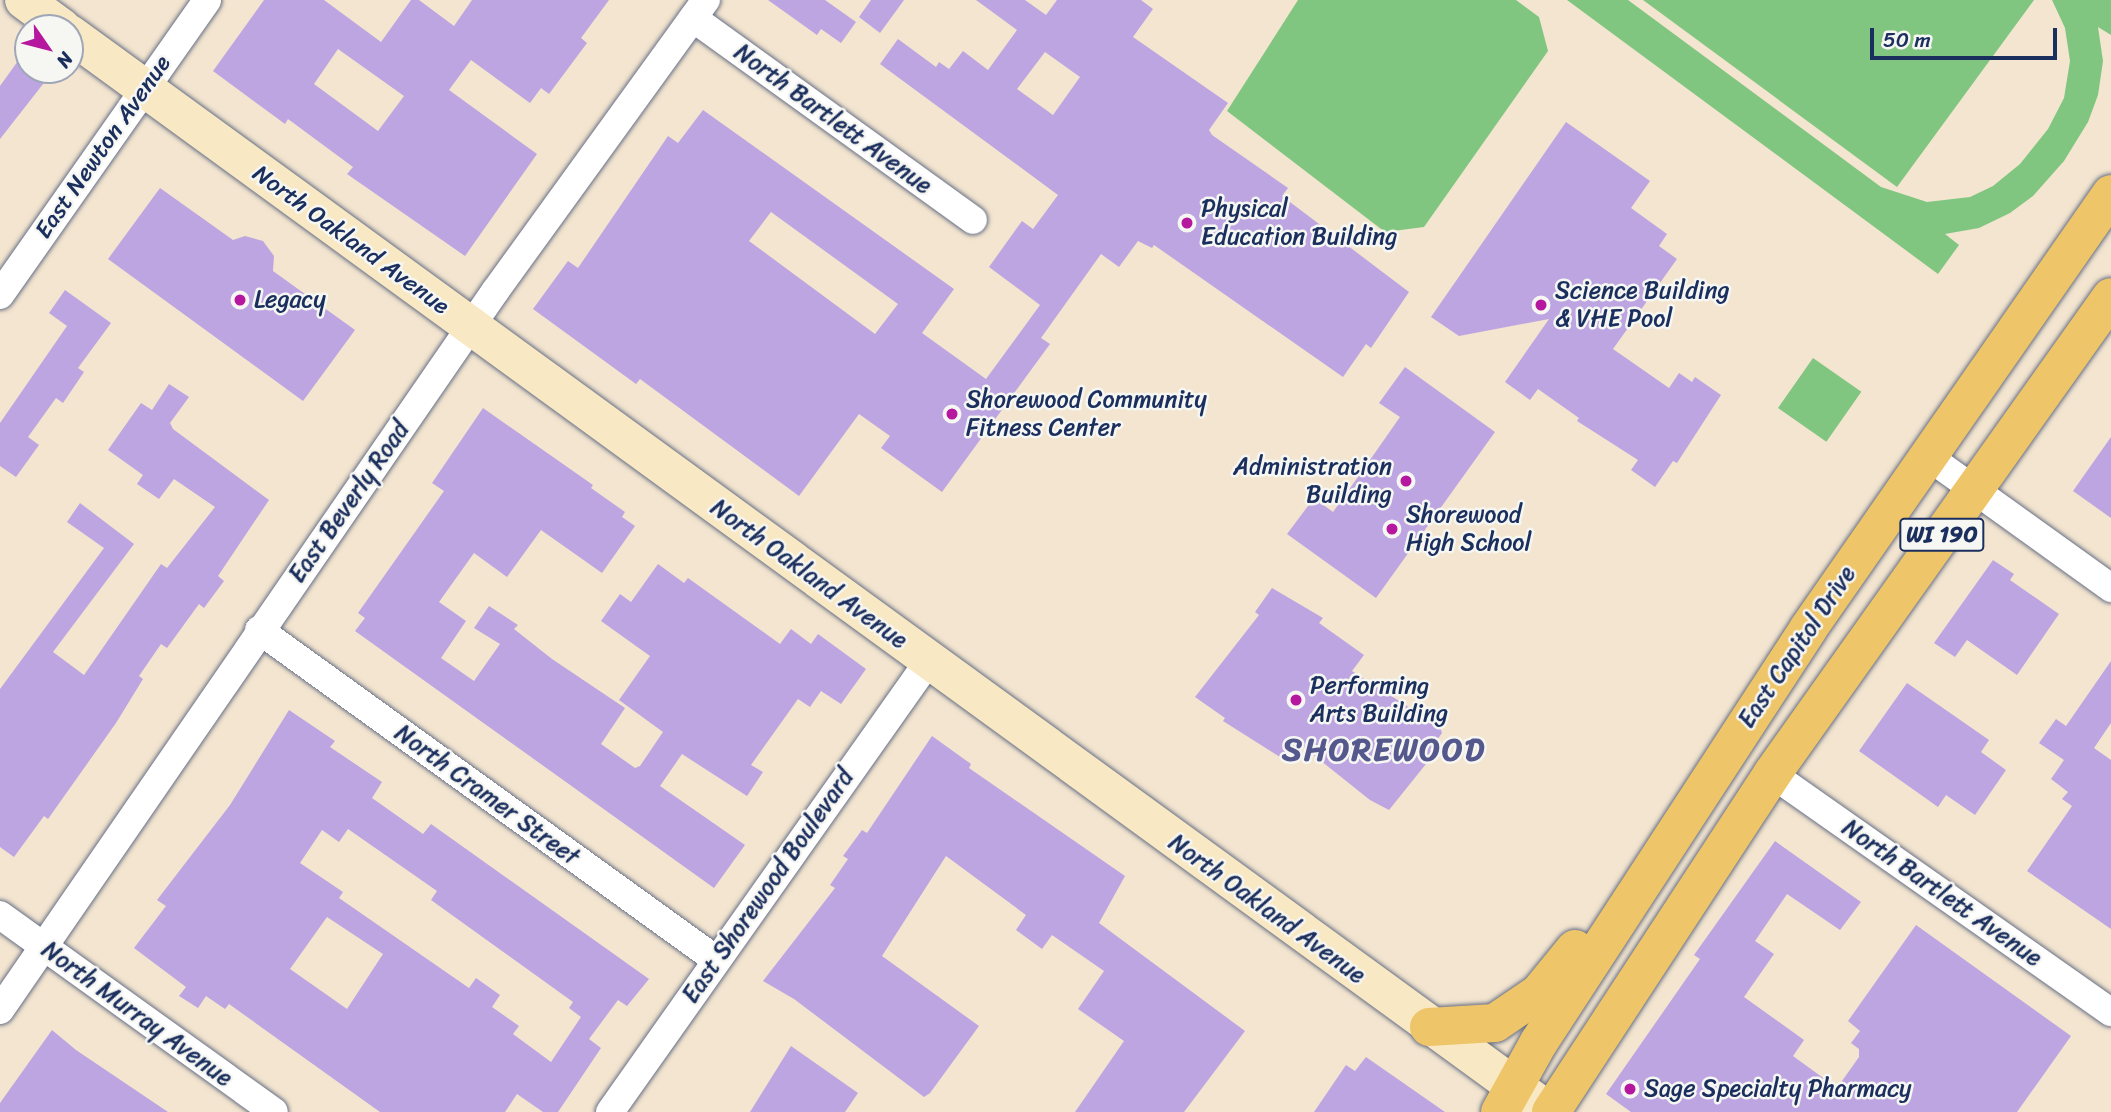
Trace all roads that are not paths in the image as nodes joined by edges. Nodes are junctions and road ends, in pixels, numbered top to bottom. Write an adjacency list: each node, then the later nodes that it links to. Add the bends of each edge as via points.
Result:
1 (24, 0): 4 (main road)
2 (208, 0): 6 (street, East Newton Avenue)
3 (700, 9): 8 (street, North Bartlett Avenue); 11 (street, East Beverly Road)
4 (43, 14)
5 (84, 44): 6 (main road, North Oakland Avenue)
6 (143, 88): 9 (street, East Newton Avenue); 11 (main road, North Oakland Avenue)
7 (2111, 194): 12 (main road, East Capitol Drive / WI 190)
8 (973, 220)
9 (0, 295)
10 (2111, 297): 13 (main road, WI 190)
11 (471, 327): 16 (street, East Beverly Road); 17 (main road, North Oakland Avenue)
12 (1926, 455): 13 (street); 14 (main road, East Capitol Drive / WI 190)
13 (1973, 491): 15 (street); 18 (main road, WI 190)
14 (1859, 554): 18 (main road, via 1853,586 1840,610 1759,731 1758,756); 19 (main road, East Capitol Drive / WI 190)
15 (2111, 588)
16 (259, 631): 21 (street, East Beverly Road); 22 (street, North Cramer Street)
17 (928, 662): 22 (street, East Shorewood Boulevard); 25 (main road, North Oakland Avenue)
18 (1772, 774): 24 (street, North Bartlett Avenue); 29 (main road, WI 190)
19 (1700, 793): 25 (main road, via 1663,824 1539,993 1495,1023); 26 (main road, East Capitol Drive / WI 190)
20 (0, 915): 21 (street, North Murray Avenue)
21 (43, 947): 23 (street, East Beverly Road); 27 (street, North Murray Avenue)
22 (715, 959): 28 (street, East Shorewood Boulevard)
23 (0, 1010)
24 (2111, 1012)
25 (1429, 1027): 26 (main road, North Oakland Avenue)
26 (1507, 1099): 29 (main road, North Oakland Avenue)
27 (274, 1112)
28 (610, 1112)
29 (1550, 1112)

